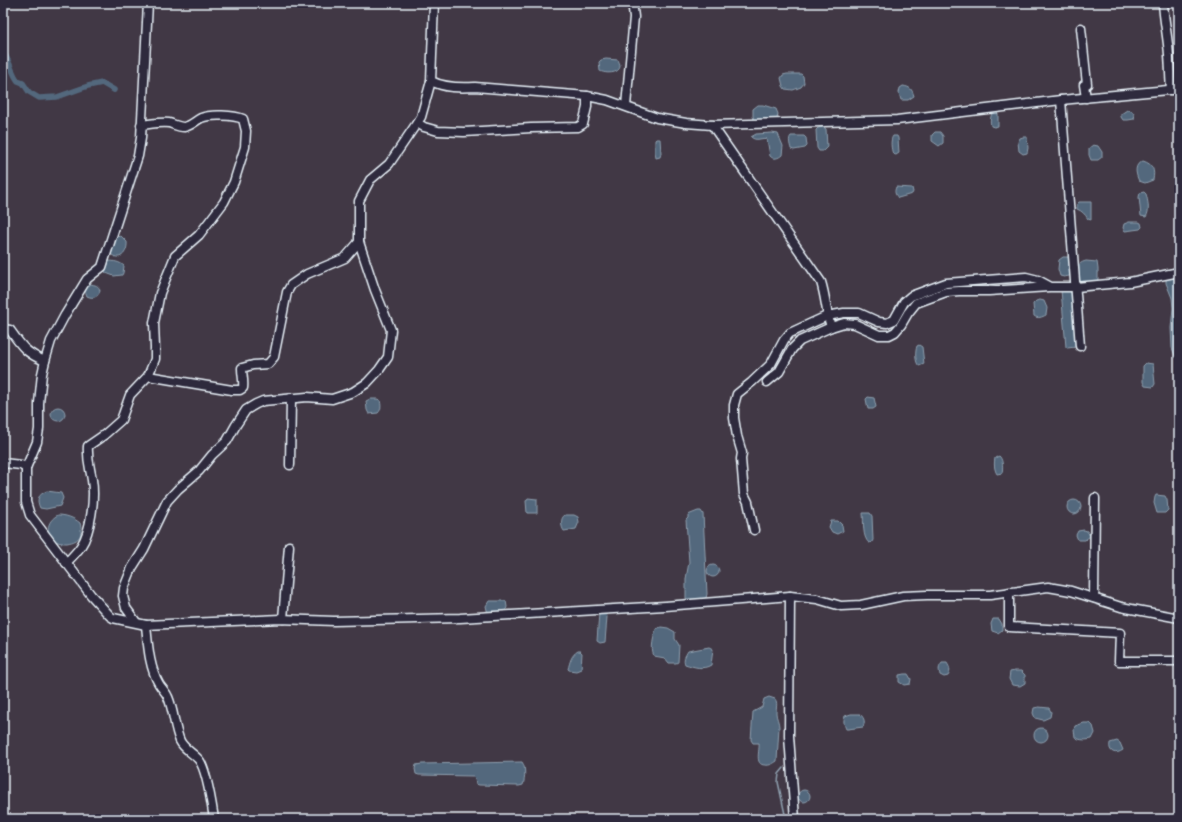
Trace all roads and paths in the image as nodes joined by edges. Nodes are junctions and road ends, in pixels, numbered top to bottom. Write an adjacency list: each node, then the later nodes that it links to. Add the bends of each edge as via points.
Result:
1 (148, 3): 13 (street)
2 (434, 3): 6 (street)
3 (631, 3): 11 (street, via 634,16)
4 (1163, 3): 7 (street, via 1169,67)
5 (1082, 28): 9 (street)
6 (431, 81): 8 (street, via 461,88); 12 (street)
7 (1175, 89): 9 (street)
8 (587, 96): 11 (street); 12 (street, via 583,124 578,127 464,132 432,130)
9 (1086, 98): 10 (street)
10 (1061, 100): 14 (street, via 897,120); 18 (street)
11 (626, 106): 14 (street, via 657,118)
12 (417, 123): 15 (street, via 389,164 370,180 359,200)
13 (142, 125): 23 (street, via 138,156 102,267 87,279 65,315 51,341); 24 (street, via 164,123 179,127 201,118 227,115 243,119 246,131 242,159 224,202 199,235 175,256 160,293 154,323 155,359)
14 (712, 125): 19 (street, via 821,282)
15 (359, 242): 24 (street, via 345,258 307,274 291,285 287,292 274,357 268,364 242,368 244,383 240,390); 26 (street, via 391,330 388,357 367,383 353,392 332,399)
16 (1179, 272): 18 (street, via 1130,282)
17 (1051, 287): 18 (street); 19 (street, via 1026,277 946,283 911,296 904,302 894,320 887,323 859,313); 20 (street, via 946,292 916,303 895,332 889,335 879,335 855,324 844,323)
18 (1076, 287): 22 (street)
19 (827, 316): 20 (street); 31 (street, via 790,333 771,364 737,394 734,418 742,453 744,494)
20 (831, 327): 25 (street, via 800,341 792,349 779,372)
21 (3, 328): 23 (street, via 10,330 28,352)
22 (1080, 346)
23 (45, 361): 29 (street, via 37,442)
24 (148, 376): 33 (street, via 130,395 121,420 88,446 87,458 93,500 88,529 81,546)
25 (767, 382)
26 (291, 398): 28 (street); 39 (street, via 263,401 246,410 227,441 167,501 144,549 130,571 124,588 126,608)
27 (3, 463): 29 (street)
28 (290, 466)
29 (26, 468): 33 (street, via 26,502 30,515)
30 (1094, 498): 36 (street)
31 (754, 530)
32 (289, 546): 38 (street)
33 (66, 563): 39 (street, via 110,616)
34 (1008, 592): 35 (street, via 990,595 903,596 861,605 842,606 817,599); 36 (street, via 1048,587); 41 (street, via 1009,627 1120,633 1119,661)
35 (790, 596): 38 (street, via 460,618 334,621); 43 (street, via 789,736)
36 (1094, 598): 37 (street, via 1121,607)
37 (1179, 618)
38 (283, 619): 40 (street)
39 (136, 622): 40 (street)
40 (146, 625): 42 (street, via 153,669 167,696 180,742 204,769)
41 (1179, 661)
42 (214, 819)
43 (795, 819)

